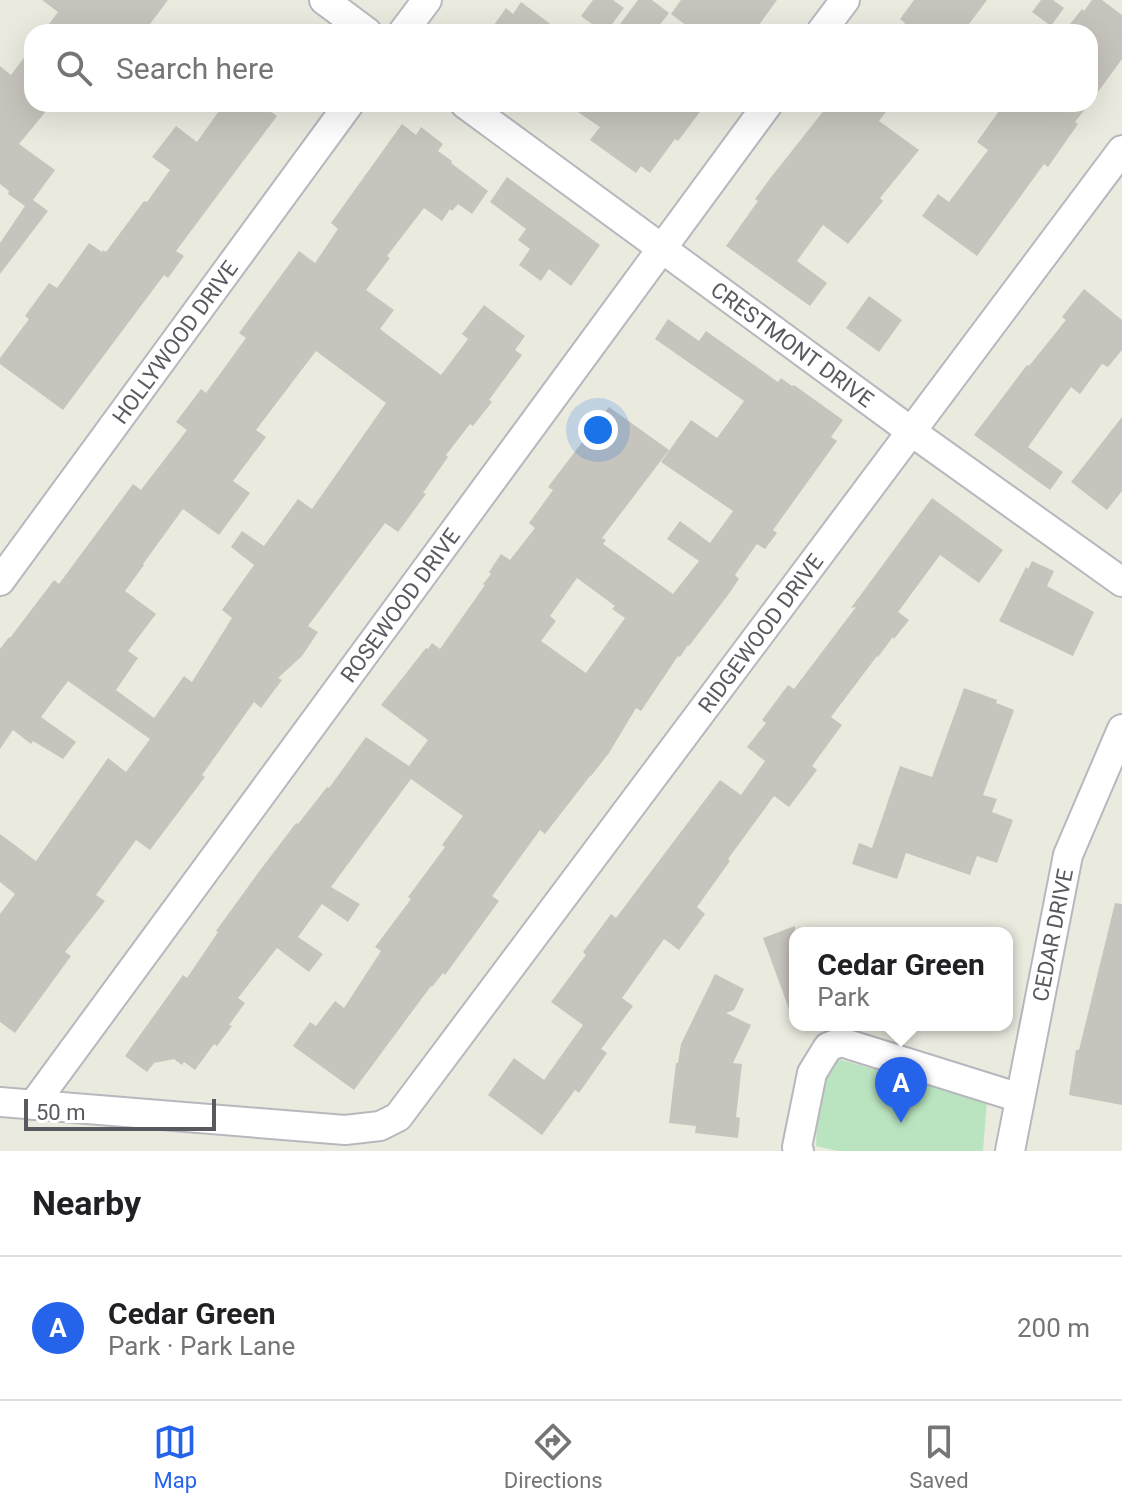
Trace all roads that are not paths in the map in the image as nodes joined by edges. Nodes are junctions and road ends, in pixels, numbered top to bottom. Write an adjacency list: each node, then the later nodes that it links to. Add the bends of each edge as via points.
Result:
1 (324, 0): 4 (street)
2 (427, 0): 5 (street)
3 (845, 0): 6 (street)
4 (356, 24)
5 (409, 24)
6 (827, 24)
7 (343, 112): 13 (street, HOLLYWOOD DRIVE)
8 (476, 112): 11 (street, CRESTMONT DRIVE)
9 (762, 112): 11 (street, ROSEWOOD DRIVE)
10 (1122, 150): 12 (street, RIDGEWOOD DRIVE)
11 (662, 248): 12 (street, CRESTMONT DRIVE); 18 (street, ROSEWOOD DRIVE)
12 (912, 432): 14 (street, CRESTMONT DRIVE); 18 (street, RIDGEWOOD DRIVE, via 398,1117 380,1126 345,1130)
13 (0, 581)
14 (1122, 582)
15 (1122, 729): 16 (street, CEDAR DRIVE, via 1068,855)
16 (1020, 1098): 19 (street, via 841,1042 828,1047 812,1073); 20 (street, CEDAR DRIVE)
17 (0, 1102): 18 (street)
18 (33, 1105)
19 (799, 1151)
20 (1010, 1151)

